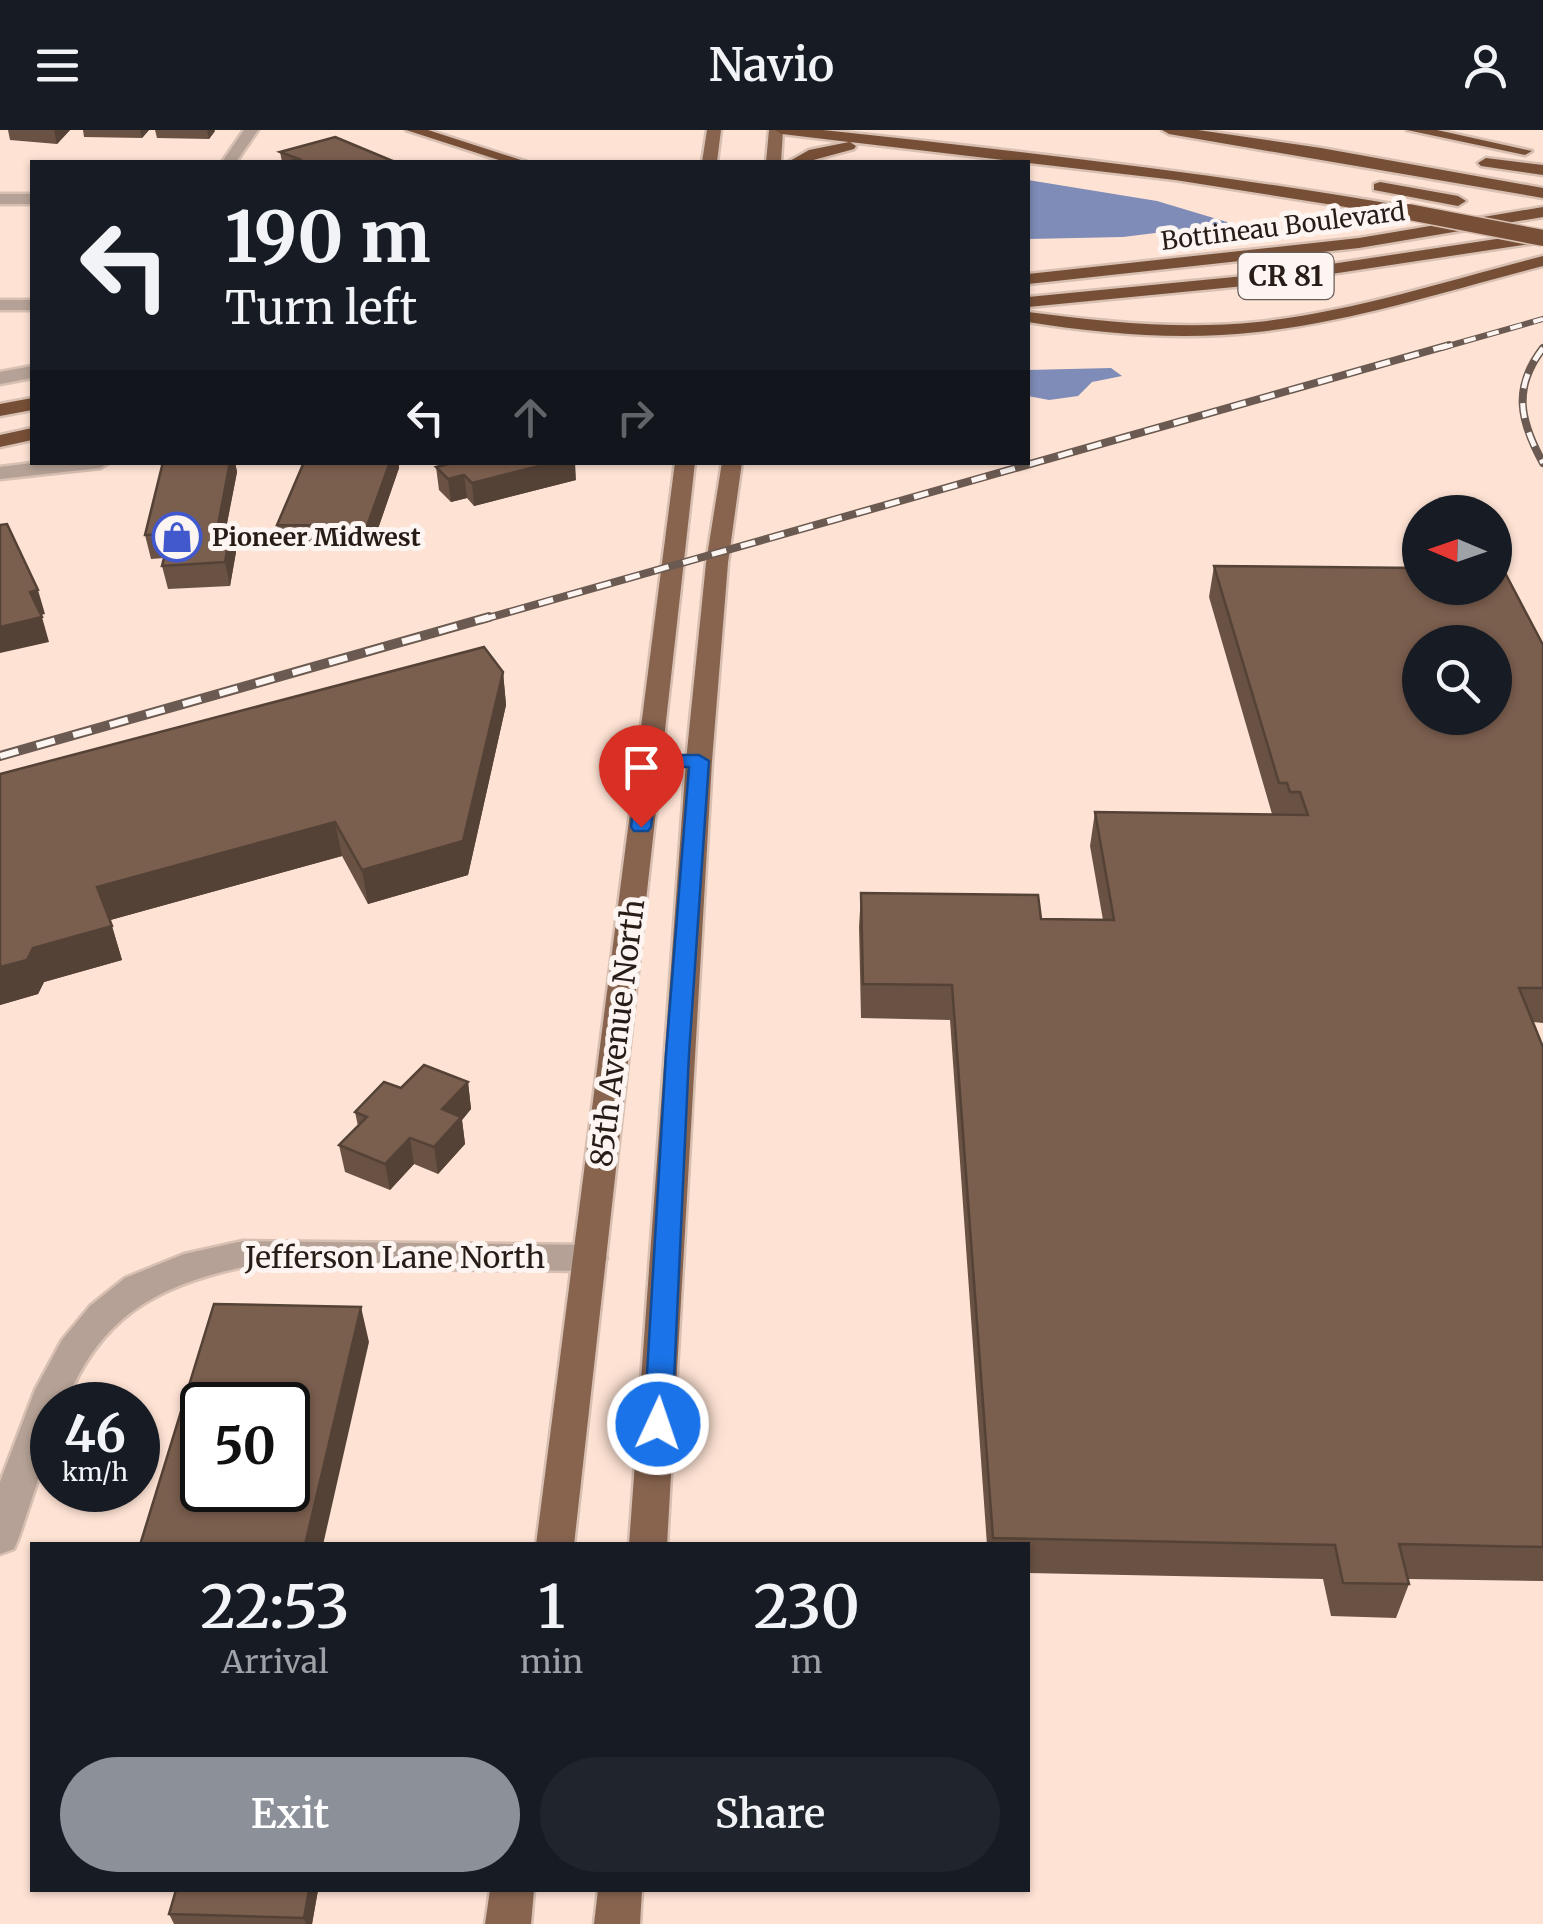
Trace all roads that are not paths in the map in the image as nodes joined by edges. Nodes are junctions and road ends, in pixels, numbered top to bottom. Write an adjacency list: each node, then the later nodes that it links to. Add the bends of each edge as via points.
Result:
1 (251, 130): 11 (street)
2 (413, 130): 12 (highway)
3 (714, 130): 13 (main road)
4 (779, 130): 8 (highway); 14 (main road)
5 (1168, 130): 19 (highway)
6 (1274, 130): 9 (highway)
7 (1414, 130): 10 (highway)
8 (910, 143): 15 (highway, via 839,148); 23 (highway, bridge, via 1186,174)
9 (1428, 154)
10 (1543, 154)
11 (230, 160)
12 (512, 160)
13 (710, 160)
14 (774, 160)
15 (801, 160)
16 (1466, 160): 17 (highway)
17 (1543, 170)
18 (1362, 184): 22 (highway)
19 (1543, 193)
20 (0, 199): 21 (street)
21 (30, 199)
22 (1543, 215): 25 (highway, Bottineau Boulevard / CR 81, via 1264,256)
23 (1543, 238): 26 (highway, Bottineau Boulevard / CR 81, via 1265,279)
24 (1543, 261): 29 (highway, via 1288,323 1151,330)
25 (1030, 279)
26 (1030, 302)
27 (0, 305): 28 (street)
28 (30, 305)
29 (1030, 317)
30 (30, 372): 31 (street)
31 (0, 378)
32 (30, 404): 33 (highway)
33 (0, 410)
34 (30, 434): 35 (highway)
35 (0, 442)
36 (75, 465): 39 (street)
37 (685, 465): 40 (main road, 85th Avenue North)
38 (732, 465): 41 (main road, 85th Avenue North)
39 (0, 474)
40 (649, 761): 41 (main road); 42 (main road, 85th Avenue North)
41 (699, 761): 43 (main road, 85th Avenue North)
42 (633, 892): 43 (main road); 44 (main road, 85th Avenue North)
43 (689, 893): 47 (main road, 85th Avenue North)
44 (590, 1258): 45 (street, Jefferson Lane North, via 243,1254 199,1260 148,1280 104,1310 68,1359); 46 (main road, 85th Avenue North)
45 (0, 1537)
46 (556, 1542)
47 (648, 1542)
48 (512, 1892): 50 (main road)
49 (620, 1892): 51 (main road)
50 (508, 1924)
51 (617, 1924)

